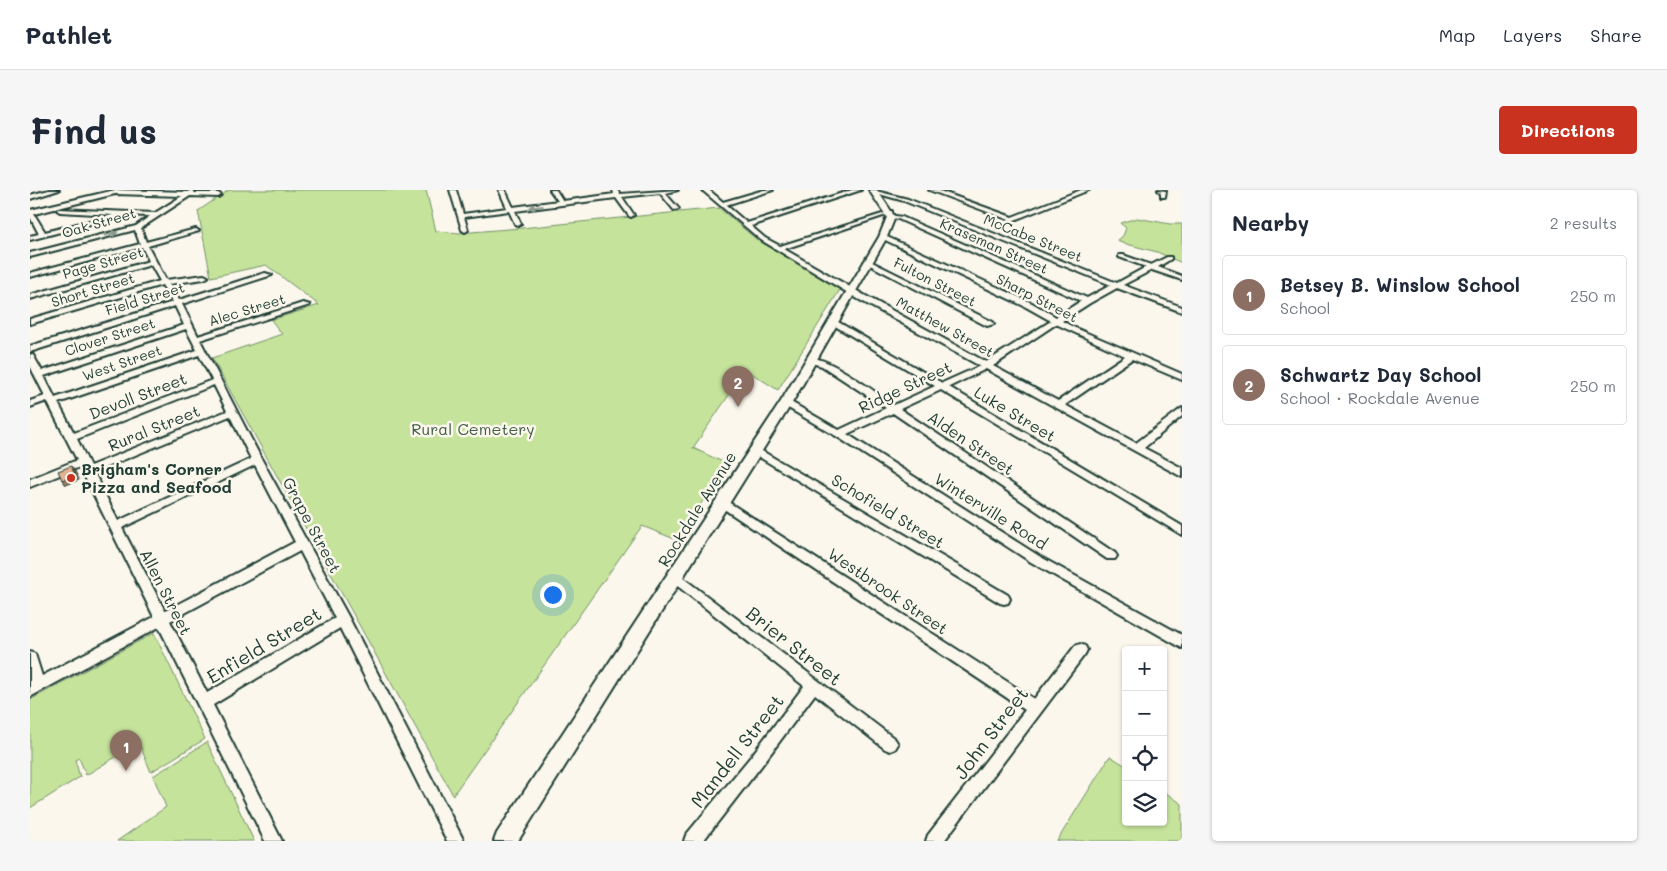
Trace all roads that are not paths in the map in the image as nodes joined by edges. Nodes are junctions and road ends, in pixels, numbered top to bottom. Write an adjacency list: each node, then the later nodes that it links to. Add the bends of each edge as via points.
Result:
1 (56, 190): 17 (street)
2 (453, 190): 29 (street)
3 (502, 190): 21 (street)
4 (553, 190): 18 (street)
5 (676, 190): 13 (street)
6 (705, 190): 19 (street, Matthew Street)
7 (770, 190): 19 (street)
8 (858, 190): 31 (street)
9 (874, 190): 27 (main road); 51 (street, McCabe Street)
10 (932, 190): 11 (street, via 1012,219)
11 (1086, 190)
12 (117, 191): 14 (street); 20 (street); 23 (street)
13 (660, 191): 15 (street); 22 (street)
14 (193, 192): 16 (street); 26 (street, Oak Street)
15 (617, 193): 18 (street); 28 (street)
16 (218, 195)
17 (30, 198)
18 (562, 203): 21 (street, one-way to 21)
19 (722, 204): 31 (street, Matthew Street)
20 (46, 209): 23 (street); 24 (street)
21 (511, 210): 29 (street); 30 (street)
22 (676, 210)
23 (82, 211): 25 (street)
24 (30, 213): 35 (street)
25 (124, 214): 26 (street); 35 (street)
26 (158, 214): 32 (street, Oak Street)
27 (890, 214): 36 (main road, Rockdale Avenue); 39 (street); 54 (street, Kraseman Street)
28 (631, 215)
29 (460, 216): 33 (street)
30 (518, 224)
31 (746, 225): 39 (street, Matthew Street)
32 (138, 227): 38 (street, Grape Street); 40 (street, Oak Street, one-way to 32)
33 (465, 230)
34 (196, 231): 38 (street)
35 (43, 234): 37 (street)
36 (883, 237): 44 (main road, Rockdale Avenue); 60 (street, Sharp Street, via 1029,305)
37 (30, 238)
38 (144, 244): 43 (street, Grape Street); 46 (street)
39 (780, 248): 52 (street, Matthew Street)
40 (30, 255)
41 (1120, 256): 45 (street)
42 (1169, 258): 45 (street, Ridge Street)
43 (154, 262): 50 (street, Grape Street); 53 (street, Page Street)
44 (868, 262): 52 (main road, Rockdale Avenue); 61 (street, Fulton Street)
45 (1150, 268): 49 (street); 51 (street, Ridge Street)
46 (30, 275)
47 (268, 275): 55 (street, Field Street)
48 (204, 277): 50 (street, Short Street)
49 (1182, 278)
50 (164, 282): 55 (street, Grape Street); 58 (street, Short Street)
51 (1116, 285): 54 (street, Ridge Street); 57 (street, McCabe Street)
52 (851, 290): 59 (main road, Rockdale Avenue); 69 (street, Matthew Street)
53 (30, 297)
54 (1087, 301): 60 (street, Ridge Street)
55 (177, 303): 62 (street, Grape Street); 64 (street, Field Street)
56 (306, 305): 63 (street, Alec Street)
57 (1182, 310)
58 (30, 322)
59 (833, 322): 68 (main road, Rockdale Avenue); 73 (street, Luke Street)
60 (1057, 322): 66 (street, Sharp Street); 69 (street, Ridge Street)
61 (990, 324)
62 (189, 326): 63 (street, Grape Street); 70 (street, Clover Street)
63 (195, 339): 65 (street, Grape Street)
64 (30, 349)
65 (200, 351): 72 (street, Grape Street); 74 (street, West Street)
66 (1131, 355): 71 (street, Sharp Street); 77 (street)
67 (30, 357): 70 (street, Allen Street)
68 (811, 360): 75 (main road, Rockdale Avenue); 78 (street, Alden Street, via 826,364)
69 (986, 366): 73 (street, Ridge Street); 77 (street, Matthew Street)
70 (39, 375): 74 (street, Allen Street)
71 (1182, 377)
72 (217, 382): 80 (street, Grape Street); 82 (street, Devoll Street)
73 (941, 387): 78 (street, Ridge Street); 91 (street, Luke Street)
74 (51, 400): 76 (street, West Street); 82 (street, Allen Street)
75 (786, 403): 81 (street, Winterville Road); 84 (main road, Rockdale Avenue)
76 (30, 404)
77 (1059, 405): 83 (street, Matthew Street)
78 (892, 408): 81 (street, Ridge Street); 93 (street, Alden Street)
79 (1182, 411): 83 (street)
80 (232, 412): 85 (street, Grape Street); 86 (street, Rural Street)
81 (839, 434): 98 (street, Winterville Road, via 1035,559)
82 (71, 438): 86 (street, Allen Street)
83 (1137, 448): 87 (street, Matthew Street)
84 (755, 450): 89 (main road, Rockdale Avenue); 95 (street, Schofield Street)
85 (257, 460): 90 (street); 92 (street, Grape Street)
86 (85, 466): 88 (street, Rural Street); 90 (street, Allen Street)
87 (1182, 473)
88 (30, 483)
89 (722, 502): 94 (main road, Rockdale Avenue); 104 (street, Westbrook Street)
90 (115, 527): 96 (street, Allen Street)
91 (1182, 531)
92 (302, 544): 96 (street); 97 (street, Grape Street)
93 (1112, 556)
94 (674, 577): 101 (street, Brier Street); 108 (main road, Rockdale Avenue)
95 (1004, 599)
96 (163, 619): 102 (street); 103 (street, Allen Street)
97 (343, 620): 103 (street, Enfield Street); 107 (street, Grape Street)
98 (1182, 642)
99 (1080, 650): 104 (street, John Street)
100 (30, 658): 102 (street)
101 (813, 685): 105 (street, Brier Street); 109 (street, Mandell Street)
102 (34, 688)
103 (204, 703): 106 (street, Allen Street)
104 (1035, 708): 110 (street, John Street)
105 (890, 744)
106 (274, 841)
107 (456, 841)
108 (505, 841)
109 (692, 841)
110 (934, 841)

